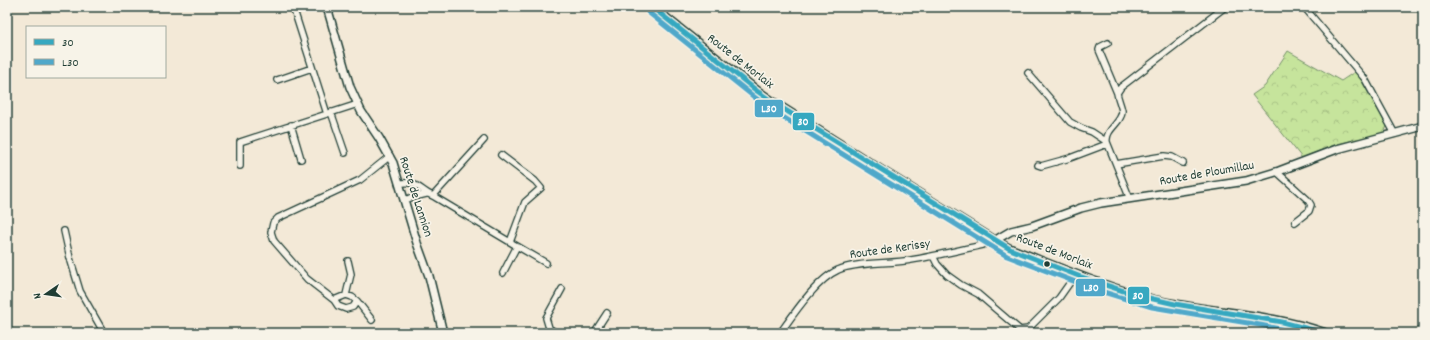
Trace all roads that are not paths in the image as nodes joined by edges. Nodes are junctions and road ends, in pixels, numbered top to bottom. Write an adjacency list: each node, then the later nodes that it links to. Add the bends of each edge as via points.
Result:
1 (293, 7): 7 (street)
2 (326, 7): 11 (street, Route de Lannion, via 350,87)
3 (1225, 7): 10 (street, via 1127,82)
4 (1304, 7): 15 (street, via 1365,80)
5 (656, 8): 35 (main road, Route de Morlaix, via 777,105)
6 (1108, 43): 10 (street, via 1099,50)
7 (312, 68): 9 (street); 12 (street)
8 (1028, 73): 17 (street, via 1070,122 1092,132)
9 (276, 80)
10 (1117, 93): 17 (street, via 1122,111 1107,134)
11 (358, 104): 12 (street); 19 (street, Route de Lannion)
12 (329, 113): 13 (street); 18 (street)
13 (291, 125): 21 (street); 25 (street, via 240,142)
14 (1423, 126): 15 (street, Route de Ploumillau)
15 (1395, 134): 26 (street, Route de Ploumillau, via 1337,149)
16 (484, 140): 29 (street)
17 (1107, 143): 23 (street); 24 (street, via 1070,158)
18 (345, 153)
19 (390, 156): 27 (street, Route de Lannion); 45 (street, via 360,180 278,218 273,223 271,232 274,241 307,279)
20 (501, 156): 34 (street, via 541,188 525,202)
21 (302, 159)
22 (1183, 163): 23 (street, via 1164,156)
23 (1116, 164): 30 (street)
24 (1038, 165)
25 (240, 166)
26 (1277, 172): 30 (street, Route de Ploumillau, via 1232,184); 32 (street, via 1311,205 1309,211)
27 (399, 184): 28 (street, via 412,183); 31 (street, Route de Lannion)
28 (426, 194): 29 (street); 31 (street)
29 (433, 196): 34 (street)
30 (1130, 199): 35 (street, Route de Ploumillau, via 1081,208 1011,231)
31 (404, 201): 50 (street, Route de Lannion, via 429,276)
32 (1295, 222)
33 (64, 231): 49 (street, via 80,291)
34 (510, 242): 37 (street)
35 (997, 242): 42 (main road, Route de Morlaix)
36 (983, 245): 38 (street, Route de Kerissy)
37 (517, 246): 40 (street); 41 (street)
38 (933, 256): 42 (street, via 947,275 978,294 1020,330 1028,329 1059,298); 53 (street, Route de Kerissy, via 851,266 838,270 827,276)
39 (348, 261): 44 (street, via 351,274)
40 (546, 263)
41 (503, 273)
42 (1076, 274): 54 (main road, Route de Morlaix, via 1152,299 1305,326)
43 (562, 289): 51 (street, via 546,318 549,328)
44 (346, 295): 45 (street); 46 (street)
45 (334, 300): 46 (street, via 338,306 346,309 353,307)
46 (357, 301): 48 (street)
47 (607, 313): 52 (street)
48 (372, 320)
49 (104, 333)
50 (443, 333)
51 (556, 333)
52 (594, 333)
53 (780, 333)
54 (1324, 333)

